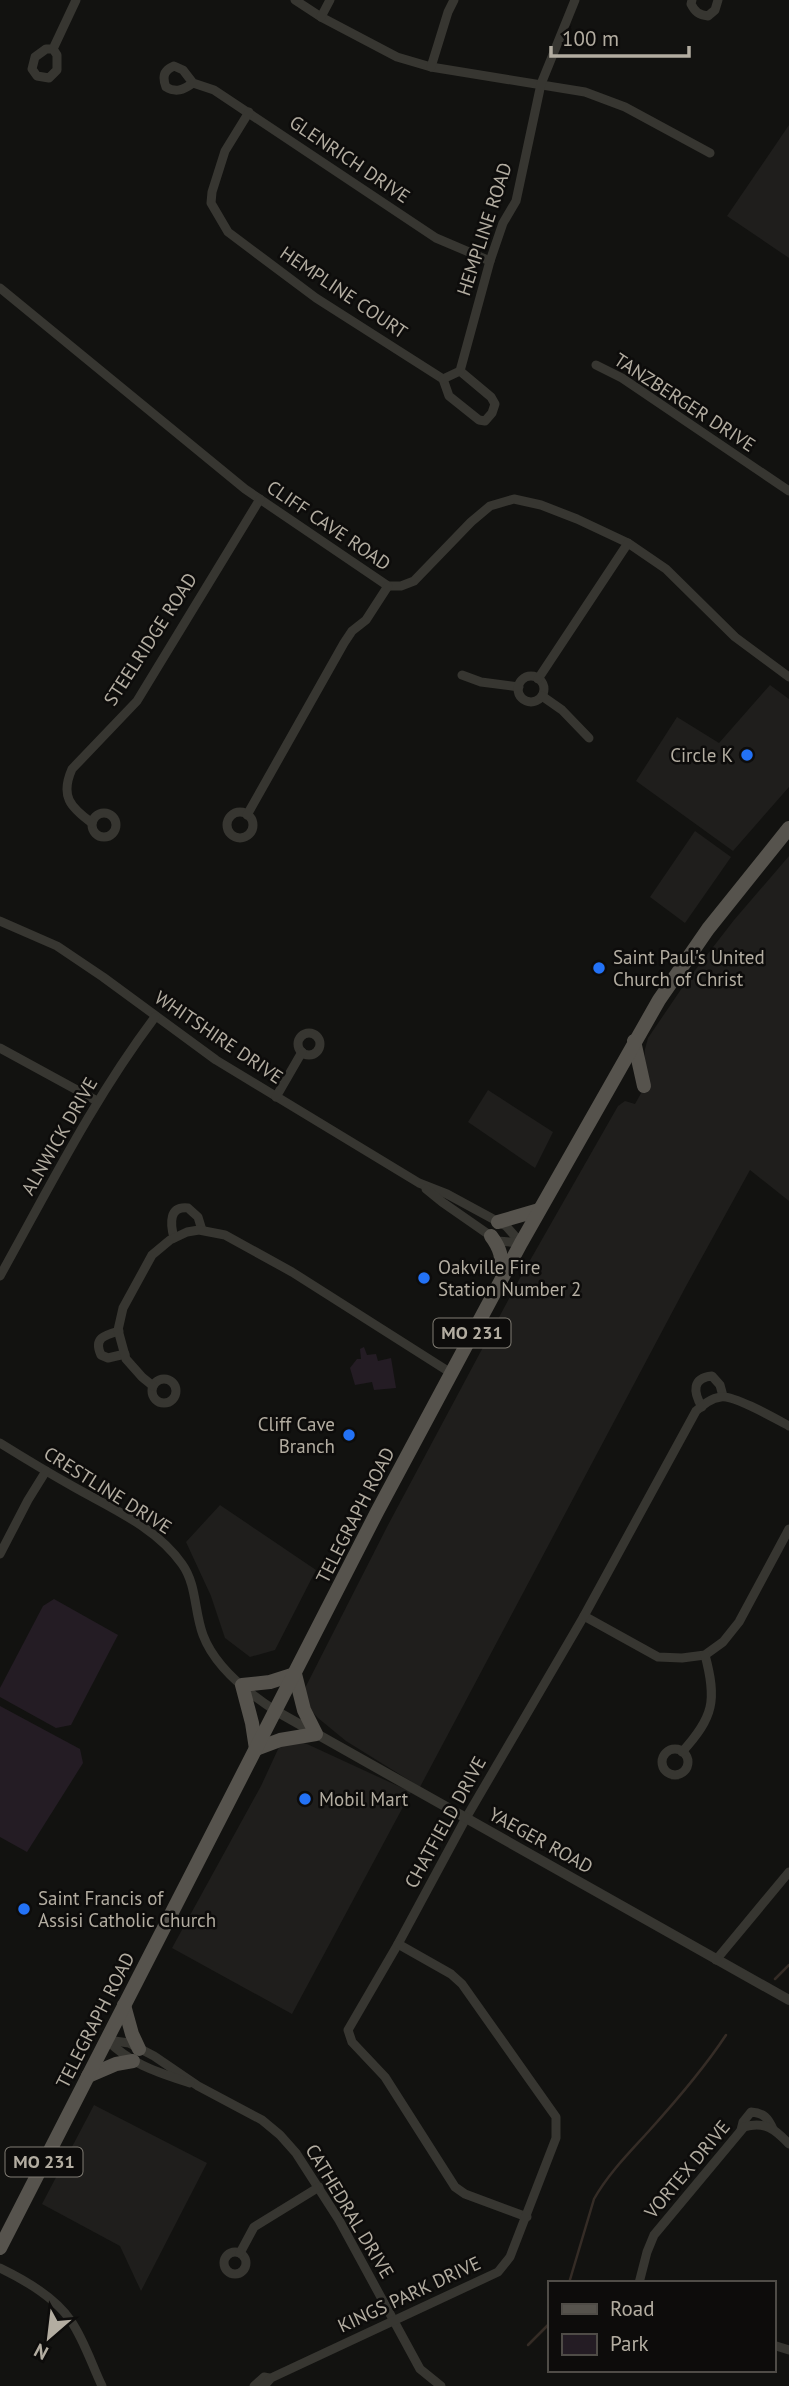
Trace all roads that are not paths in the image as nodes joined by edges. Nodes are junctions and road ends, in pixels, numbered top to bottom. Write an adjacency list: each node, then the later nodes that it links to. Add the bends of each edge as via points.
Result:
1 (76, 0): 9 (street)
2 (295, 0): 8 (street)
3 (330, 0): 8 (street)
4 (454, 0): 10 (street)
5 (575, 0): 12 (street, HEMPLINE ROAD)
6 (692, 0): 7 (street, via 694,10 708,16)
7 (718, 0)
8 (321, 17): 10 (street, via 397,57)
9 (53, 49)
10 (431, 67): 12 (street)
11 (193, 83): 13 (street, GLENRICH DRIVE, via 214,90)
12 (541, 84): 14 (street, via 585,92 625,107); 15 (street, HEMPLINE ROAD, via 516,201)
13 (249, 113): 15 (street, GLENRICH DRIVE, via 436,238); 19 (street, HEMPLINE COURT, via 225,152 212,192 211,202 228,232 316,298)
14 (710, 153)
15 (490, 261): 18 (street, HEMPLINE ROAD)
16 (0, 289): 21 (street, CLIFF CAVE ROAD)
17 (596, 365): 20 (street, TANZBERGER DRIVE, via 622,377)
18 (460, 370): 19 (street); 19 (street, HEMPLINE COURT, via 495,404 485,421 449,396)
19 (443, 379)
20 (789, 491)
21 (260, 499): 23 (street, CLIFF CAVE ROAD); 31 (street, STEELRIDGE ROAD, via 136,701 72,769 66,795 71,807)
22 (628, 543): 23 (street, CLIFF CAVE ROAD, via 541,505 514,499 490,506 414,581); 25 (street, CLIFF CAVE ROAD, via 666,569 735,637); 26 (street)
23 (388, 586): 30 (street, via 344,643)
24 (462, 675): 27 (street)
25 (789, 677)
26 (538, 678): 27 (street, via 524,679); 28 (street, via 544,686)
27 (519, 687): 28 (street, via 529,702)
28 (542, 696): 29 (street)
29 (589, 738)
30 (247, 815)
31 (92, 823)
32 (789, 828): 35 (main road, TELEGRAPH ROAD / MO 231, via 708,929)
33 (0, 921): 34 (street, WHITSHIRE DRIVE, via 57,946)
34 (155, 1017): 39 (street, WHITSHIRE DRIVE); 40 (street, ALNWICK DRIVE)
35 (635, 1041): 38 (main road); 42 (main road, TELEGRAPH ROAD / MO 231)
36 (0, 1048): 40 (street)
37 (302, 1052): 39 (street)
38 (644, 1086)
39 (276, 1097): 41 (street, WHITSHIRE DRIVE)
40 (97, 1101): 48 (street, ALNWICK DRIVE)
41 (419, 1183): 43 (street, WHITSHIRE DRIVE); 45 (street, WHITSHIRE DRIVE)
42 (539, 1210): 43 (main road); 47 (main road, TELEGRAPH ROAD / MO 231)
43 (498, 1222): 47 (street, WHITSHIRE DRIVE)
44 (202, 1230): 46 (street); 46 (street, via 198,1217 180,1207 171,1219); 52 (street, via 225,1235 292,1272)
45 (491, 1236): 47 (street, WHITSHIRE DRIVE); 49 (main road, via 503,1261)
46 (174, 1238): 50 (street, via 152,1255 123,1308)
47 (520, 1243): 49 (main road, TELEGRAPH ROAD / MO 231)
48 (0, 1276)
49 (500, 1280): 52 (main road, TELEGRAPH ROAD / MO 231)
50 (119, 1331): 51 (street); 51 (street, via 104,1335 97,1348 108,1357)
51 (125, 1354): 53 (street)
52 (451, 1373): 63 (main road, TELEGRAPH ROAD / MO 231)
53 (153, 1386)
54 (723, 1396): 55 (street, CHATFIELD DRIVE); 55 (street, via 712,1376 702,1377 695,1392); 56 (street)
55 (702, 1407): 61 (street, CHATFIELD DRIVE, via 696,1410)
56 (789, 1426)
57 (0, 1443): 58 (street, CRESTLINE DRIVE)
58 (46, 1472): 60 (street); 64 (street, CRESTLINE DRIVE, via 119,1512 167,1546 193,1587 210,1648)
59 (789, 1529): 62 (street, via 740,1622)
60 (0, 1554)
61 (584, 1616): 62 (street, via 658,1657); 69 (street, CHATFIELD DRIVE)
62 (705, 1655): 68 (street, via 713,1696 707,1718)
63 (295, 1674): 64 (main road); 65 (main road, TELEGRAPH ROAD / MO 231); 66 (main road)
64 (242, 1685): 65 (street, CRESTLINE DRIVE); 67 (main road)
65 (276, 1711): 66 (street, YAEGER ROAD); 67 (main road, TELEGRAPH ROAD / MO 231)
66 (316, 1734): 67 (main road); 69 (street, YAEGER ROAD)
67 (256, 1749): 74 (main road, TELEGRAPH ROAD / MO 231)
68 (682, 1752)
69 (466, 1818): 71 (street, CHATFIELD DRIVE); 72 (street, YAEGER ROAD)
70 (789, 1872): 72 (street)
71 (398, 1944): 82 (street, KINGS PARK DRIVE, via 461,1984 556,2117 556,2137); 82 (street, CHATFIELD DRIVE, via 348,2035 385,2077 455,2187)
72 (716, 1960): 73 (street, YAEGER ROAD)
73 (789, 2000)
74 (124, 2005): 75 (main road, TELEGRAPH ROAD / MO 231); 76 (main road)
75 (107, 2040): 76 (street, CATHEDRAL DRIVE, via 129,2043); 77 (main road, TELEGRAPH ROAD / MO 231)
76 (136, 2055): 77 (main road); 81 (street, CATHEDRAL DRIVE, via 158,2073 198,2086 262,2120 296,2153)
77 (88, 2076): 83 (main road, TELEGRAPH ROAD / MO 231)
78 (773, 2129): 79 (street, VORTEX DRIVE, via 755,2124); 79 (street, via 769,2119 751,2112); 80 (street)
79 (741, 2130): 86 (street, VORTEX DRIVE, via 654,2235)
80 (789, 2144)
81 (319, 2187): 84 (street, via 254,2227); 87 (street, CATHEDRAL DRIVE)
82 (527, 2217): 87 (street, KINGS PARK DRIVE, via 510,2257 498,2272)
83 (0, 2248)
84 (240, 2253)
85 (0, 2268): 89 (street, via 63,2309)
86 (640, 2281)
87 (394, 2320): 88 (street, KINGS PARK DRIVE); 92 (street, CATHEDRAL DRIVE, via 420,2368)
88 (271, 2378): 90 (street, KINGS PARK DRIVE, via 264,2377); 91 (street, KINGS PARK DRIVE)
89 (102, 2386)
90 (254, 2386)
91 (264, 2386)
92 (441, 2386)

